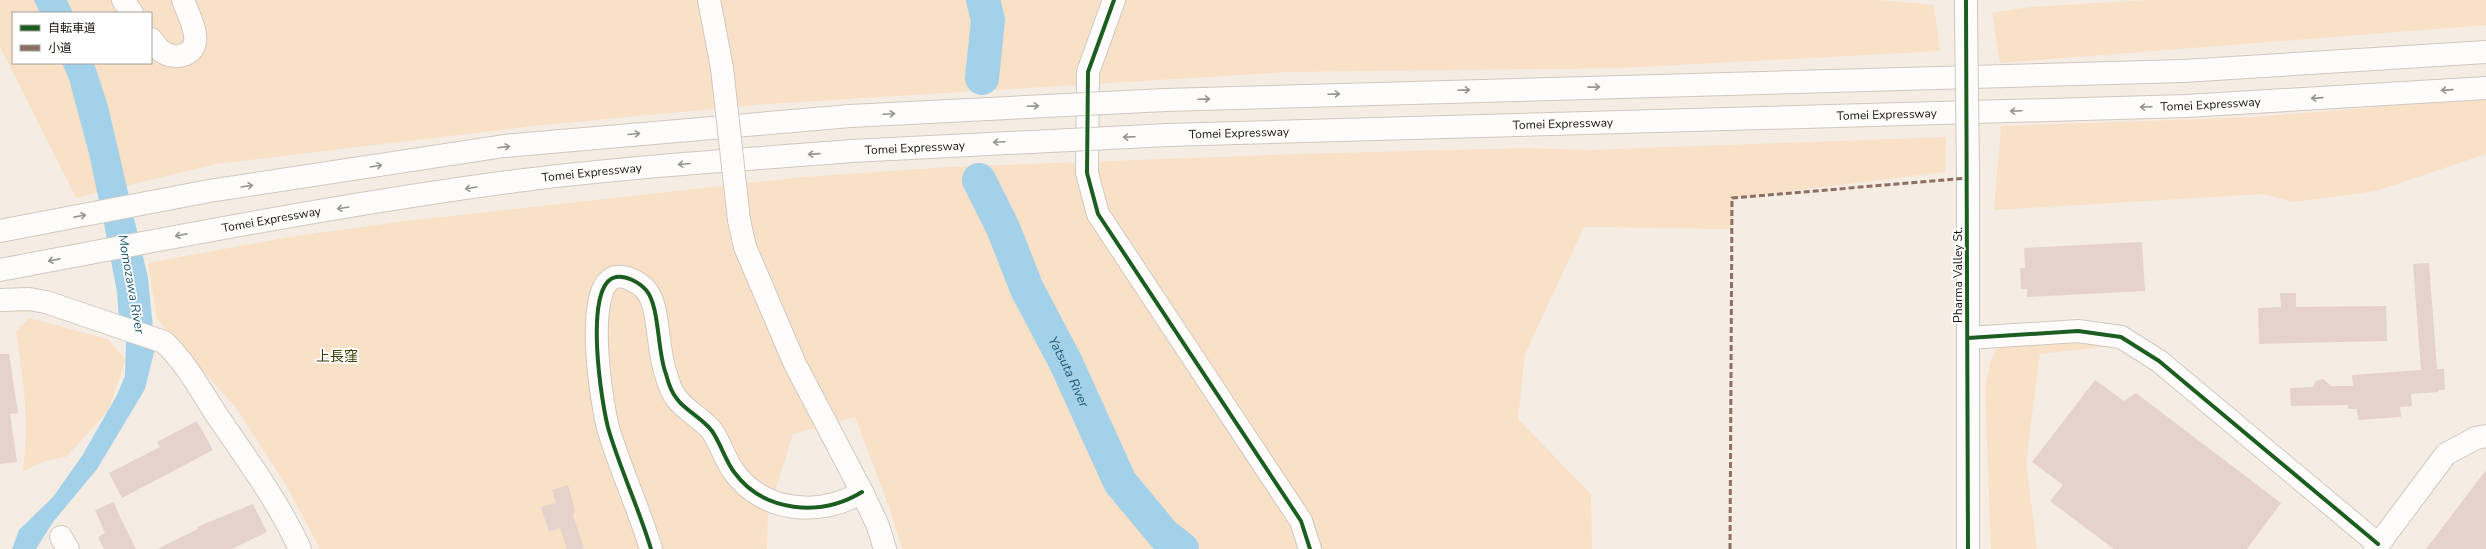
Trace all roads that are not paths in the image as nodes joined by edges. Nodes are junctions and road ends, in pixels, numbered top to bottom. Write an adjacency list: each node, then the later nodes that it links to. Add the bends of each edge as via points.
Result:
1 (123, 0): 6 (main road)
2 (183, 0): 7 (main road, via 195,34 195,43 191,51 185,55 169,55 160,50)
3 (709, 0): 15 (main road, bridge, via 722,68 739,220 745,248 795,364)
4 (1114, 0): 20 (main road, via 1088,72 1087,173 1098,214 1301,521)
5 (1966, 8): 13 (main road, Pharma Valley St., bridge)
6 (131, 12)
7 (152, 40)
8 (2486, 52): 10 (main road, one-way to 8, bridge, via 209,192 504,146 850,116 1165,100 2183,71)
9 (2486, 88): 11 (main road, Tomei Expressway, one-way to 11, bridge, via 2186,106 1168,135 852,151 685,164 508,182 220,228)
10 (0, 231)
11 (0, 270)
12 (0, 300): 17 (main road, via 29,299 46,302 164,342 190,372 255,470 287,521)
13 (1968, 338): 16 (main road, via 2078,331 2121,337 2159,361); 21 (main road, Pharma Valley St.)
14 (2486, 436): 16 (main road, via 2476,438 2446,454)
15 (862, 492): 18 (main road, via 848,500 813,508 786,506 764,498 747,487 734,472 711,430 676,399 665,373 651,297 637,282 622,276 616,277 604,286 597,312 598,367 609,430); 19 (main road, via 878,526)
16 (2377, 547)
17 (300, 549)
18 (651, 549)
19 (885, 549)
20 (1310, 549)
21 (1968, 549)

